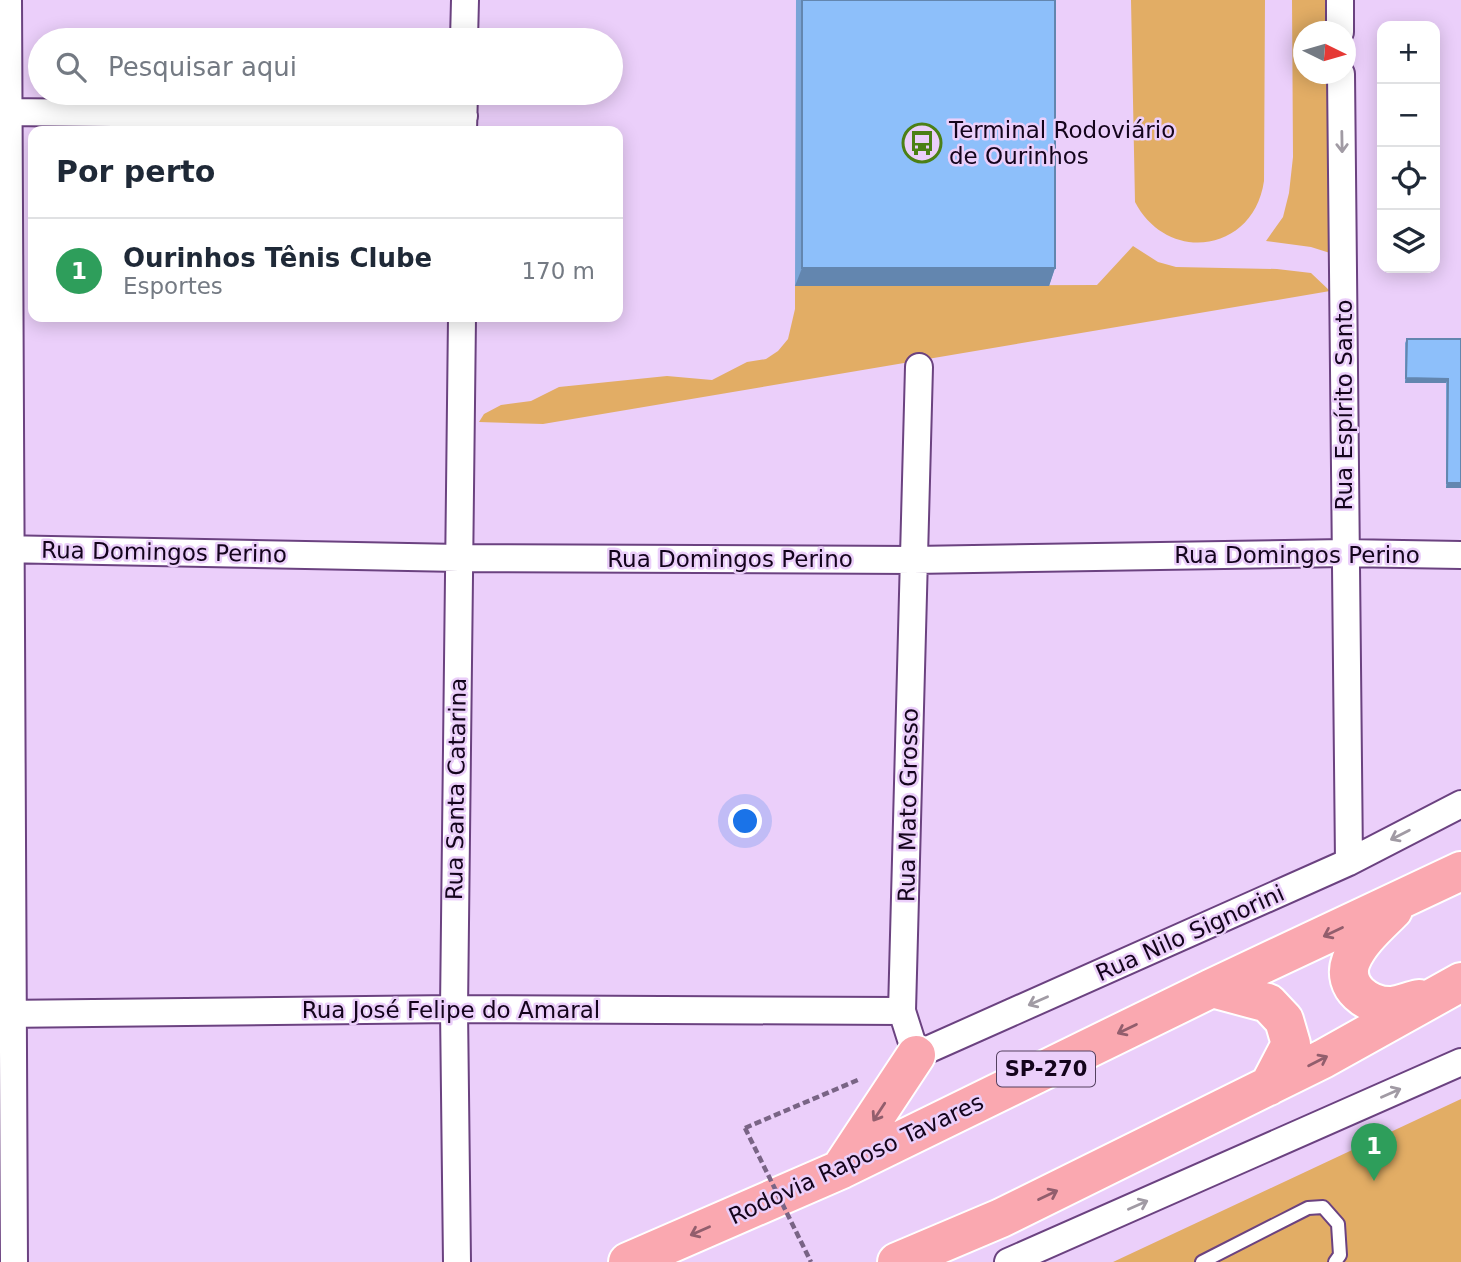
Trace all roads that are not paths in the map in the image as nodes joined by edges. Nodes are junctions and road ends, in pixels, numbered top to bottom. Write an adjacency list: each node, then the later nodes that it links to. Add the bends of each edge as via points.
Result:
1 (8, 0): 7 (street)
2 (465, 0): 5 (street)
3 (1340, 0): 4 (street)
4 (1340, 21)
5 (464, 28)
6 (1341, 84): 12 (street, Rua Espírito Santo, one-way to 12)
7 (4, 112): 8 (street); 11 (street)
8 (464, 113)
9 (461, 322): 14 (street, Rua Santa Catarina)
10 (919, 367): 15 (street, Rua Mato Grosso)
11 (5, 549): 14 (street, Rua Domingos Perino); 24 (street)
12 (1344, 554): 13 (street, Rua Domingos Perino); 15 (street, Rua Domingos Perino); 17 (street, Rua Espírito Santo)
13 (1461, 555)
14 (459, 558): 15 (street, Rua Domingos Perino); 22 (street, Rua Santa Catarina)
15 (914, 560): 23 (street, Rua Mato Grosso)
16 (1461, 804): 17 (street, Rua Nilo Signorini, one-way to 17)
17 (1349, 862): 25 (street, Rua Nilo Signorini, one-way to 25)
18 (1461, 872): 19 (highway, Rodovia Raposo Tavares / SP-270)
19 (1405, 899): 20 (highway, Rodovia Raposo Tavares / SP-270, one-way to 20); 21 (highway, via 1371,932 1350,962 1349,980 1371,1003 1392,1006)
20 (1212, 988): 27 (highway, via 1268,1003 1284,1020 1291,1044); 28 (highway, Rodovia Raposo Tavares / SP-270, one-way to 28)
21 (1449, 988): 27 (highway, one-way to 21)
22 (454, 1009): 23 (street, Rua José Felipe do Amaral); 24 (street, Rua José Felipe do Amaral); 31 (street, Rua Santa Catarina)
23 (902, 1011): 25 (street, Rua Mato Grosso)
24 (6, 1014): 30 (street)
25 (916, 1055): 28 (highway, one-way to 28)
26 (1461, 1062): 35 (street, one-way to 26)
27 (1269, 1086): 29 (highway, one-way to 27)
28 (842, 1168): 32 (highway, Rodovia Raposo Tavares / SP-270, one-way to 32)
29 (1001, 1218): 33 (highway); 34 (highway)
30 (14, 1262)
31 (457, 1262)
32 (628, 1262)
33 (897, 1262)
34 (952, 1262)
35 (1009, 1262)
36 (1202, 1262): 37 (lane, via 1308,1208 1323,1207 1338,1224 1340,1255)
37 (1335, 1262)

